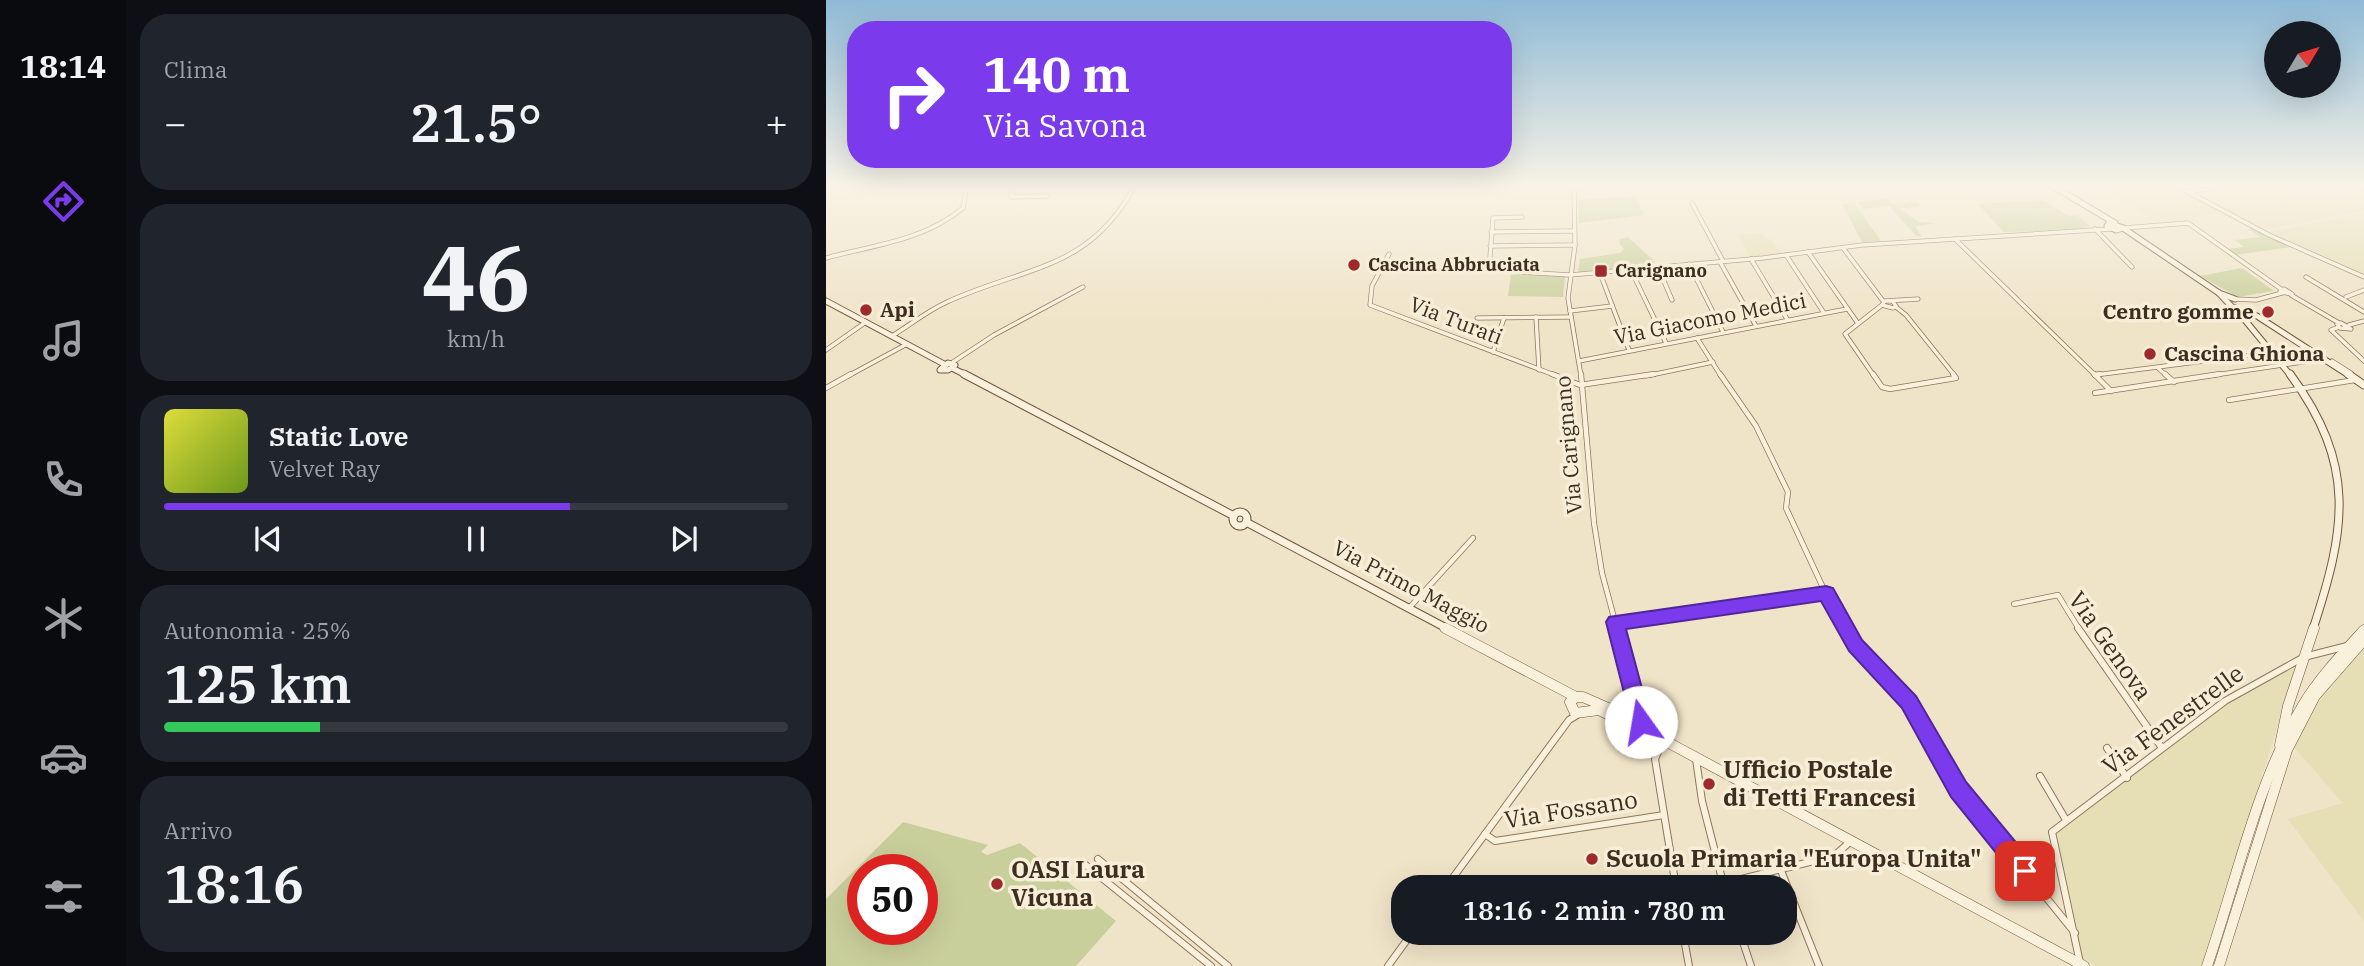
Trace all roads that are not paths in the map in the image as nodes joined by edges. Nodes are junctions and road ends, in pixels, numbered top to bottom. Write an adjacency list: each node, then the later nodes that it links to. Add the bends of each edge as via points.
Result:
1 (931, 230): 22 (street)
2 (1107, 230): 63 (street, via 1082,251 948,302)
3 (1706, 230): 24 (street)
4 (2087, 230): 12 (street)
5 (2100, 230): 13 (street)
6 (2120, 230): 15 (main road)
7 (2135, 230): 15 (street, via 2130,233)
8 (2198, 230): 35 (street)
9 (2260, 230): 32 (street)
10 (1574, 231): 11 (street); 16 (street, Via Carignano)
11 (1491, 232): 17 (street)
12 (2080, 232): 13 (street); 14 (street)
13 (2094, 232): 27 (street)
14 (1954, 238): 18 (street); 80 (street)
15 (2141, 243): 36 (main road)
16 (1575, 245): 17 (street); 30 (street, Via Carignano)
17 (1490, 247): 30 (street, via 1489,270)
18 (1842, 247): 19 (street); 42 (street)
19 (1808, 252): 21 (street); 47 (street)
20 (1389, 254): 70 (street, Via Turati, via 1374,283 1370,304)
21 (1786, 255): 23 (street); 50 (street)
22 (826, 258)
23 (1751, 259): 24 (street); 56 (street)
24 (1722, 261): 25 (street); 61 (street)
25 (1689, 264): 26 (street); 62 (street)
26 (1658, 267): 28 (street); 40 (street)
27 (2132, 267)
28 (1630, 270): 29 (street); 65 (street)
29 (1600, 273): 30 (street); 45 (street)
30 (1570, 275): 48 (street, Via Carignano)
31 (2306, 277): 49 (street)
32 (2364, 278)
33 (1083, 287): 76 (street, via 994,335)
34 (2364, 290): 37 (street)
35 (2281, 291): 41 (street); 60 (street)
36 (2219, 293): 44 (main road); 44 (main road)
37 (2346, 297)
38 (1918, 299): 43 (street)
39 (826, 300): 58 (main road)
40 (1672, 300)
41 (2256, 300): 44 (street); 46 (street)
42 (1884, 302): 43 (street); 43 (street); 59 (street)
43 (1895, 305): 59 (street, via 1956,378 1882,387 1845,334)
44 (2236, 305): 46 (main road); 51 (main road); 71 (main road)
45 (1612, 306): 48 (street); 69 (street)
46 (2247, 307): 51 (main road)
47 (1847, 309): 50 (street, Via Giacomo Medici); 59 (street)
48 (1570, 311): 53 (street, Via Carignano)
49 (2364, 312)
50 (1824, 313): 56 (street, Via Giacomo Medici)
51 (2256, 316): 67 (main road)
52 (1536, 317): 53 (street); 55 (street); 79 (street)
53 (1571, 317): 73 (street, Via Carignano)
54 (1477, 318): 55 (street)
55 (1504, 318): 70 (street)
56 (1787, 319): 61 (street, Via Giacomo Medici)
57 (2364, 321): 60 (street)
58 (866, 322): 63 (main road); 68 (street)
59 (1857, 322)
60 (2339, 325): 74 (street, via 2331,330)
61 (1756, 326): 62 (street, Via Giacomo Medici)
62 (1723, 332): 64 (street, Via Giacomo Medici)
63 (891, 337): 66 (main road)
64 (1697, 338): 65 (street, Via Giacomo Medici); 75 (street)
65 (1666, 343): 69 (street, Via Giacomo Medici)
66 (907, 344): 76 (main road, via 944,364 940,370); 85 (street)
67 (2309, 350): 72 (main road); 83 (street)
68 (826, 351)
69 (1629, 351): 73 (street, Via Giacomo Medici)
70 (1493, 352): 79 (street, Via Turati)
71 (2275, 352): 77 (main road); 78 (street)
72 (2324, 359): 77 (street); 81 (main road)
73 (1579, 361): 84 (street, Via Carignano)
74 (2364, 361)
75 (1713, 362): 84 (street); 91 (street, via 1756,426 1787,492 1786,509)
76 (952, 365): 93 (main road, Via Primo Maggio, via 1234,516 1247,513 1246,522)
77 (2286, 365): 82 (street); 86 (main road)
78 (2157, 367): 80 (street); 82 (street)
79 (1539, 370): 84 (street, Via Turati)
80 (2094, 375): 87 (street)
81 (2356, 380): 83 (main road); 86 (street)
82 (2174, 382): 87 (street)
83 (2364, 383)
84 (1583, 385): 94 (street, Via Carignano, via 1594,523)
85 (826, 388)
86 (2301, 389): 89 (street); 98 (main road, via 2330,449 2341,515 2336,552)
87 (2111, 391): 88 (street)
88 (2095, 393)
89 (2229, 400)
90 (1473, 538): 93 (street)
91 (1826, 593): 94 (street); 121 (street, via 1856,646 1909,702 1958,789)
92 (2014, 604): 106 (street, Via Genova, via 2058,594)
93 (1409, 608): 100 (main road, Via Primo Maggio, via 1559,686)
94 (1615, 622): 99 (street, Via Carignano)
95 (2364, 630): 97 (main road)
96 (2364, 640): 133 (main road, via 2315,696 2287,750)
97 (2347, 646): 98 (street, Via Fenestrelle); 104 (main road, via 2309,692)
98 (2304, 657): 104 (main road); 106 (street, Via Fenestrelle, via 2225,701)
99 (1636, 698): 101 (street, Via Carignano); 102 (street)
100 (1579, 706): 102 (main road); 112 (street)
101 (1641, 717): 102 (main road, via 1637,725); 102 (main road, via 1636,711); 103 (main road)
102 (1628, 721): 103 (main road)
103 (1660, 738): 107 (main road); 110 (street, via 1655,759)
104 (2280, 745): 132 (main road)
105 (2107, 748): 109 (street)
106 (2162, 748): 109 (street, Via Fenestrelle)
107 (1696, 758): 113 (main road); 119 (street)
108 (2040, 776): 111 (street)
109 (2127, 778): 111 (street, Via Fenestrelle)
110 (1664, 815): 112 (street, Via Fossano, via 1495,841); 118 (street)
111 (2066, 820): 121 (street, via 2052,832 2051,839)
112 (1485, 835): 117 (street)
113 (1851, 841): 116 (street, via 1835,856); 125 (main road)
114 (1098, 859): 127 (street)
115 (1082, 862): 126 (street)
116 (1780, 868): 120 (street); 131 (street)
117 (1455, 875)
118 (1674, 875)
119 (1721, 875)
120 (1757, 875)
121 (2075, 933): 125 (street)
122 (1403, 945): 128 (street)
123 (1685, 945): 129 (street)
124 (1744, 945): 130 (street)
125 (2082, 965)
126 (1211, 966)
127 (1228, 966)
128 (1388, 966)
129 (1689, 966)
130 (1751, 966)
131 (1819, 966)
132 (2207, 966)
133 (2218, 966)

